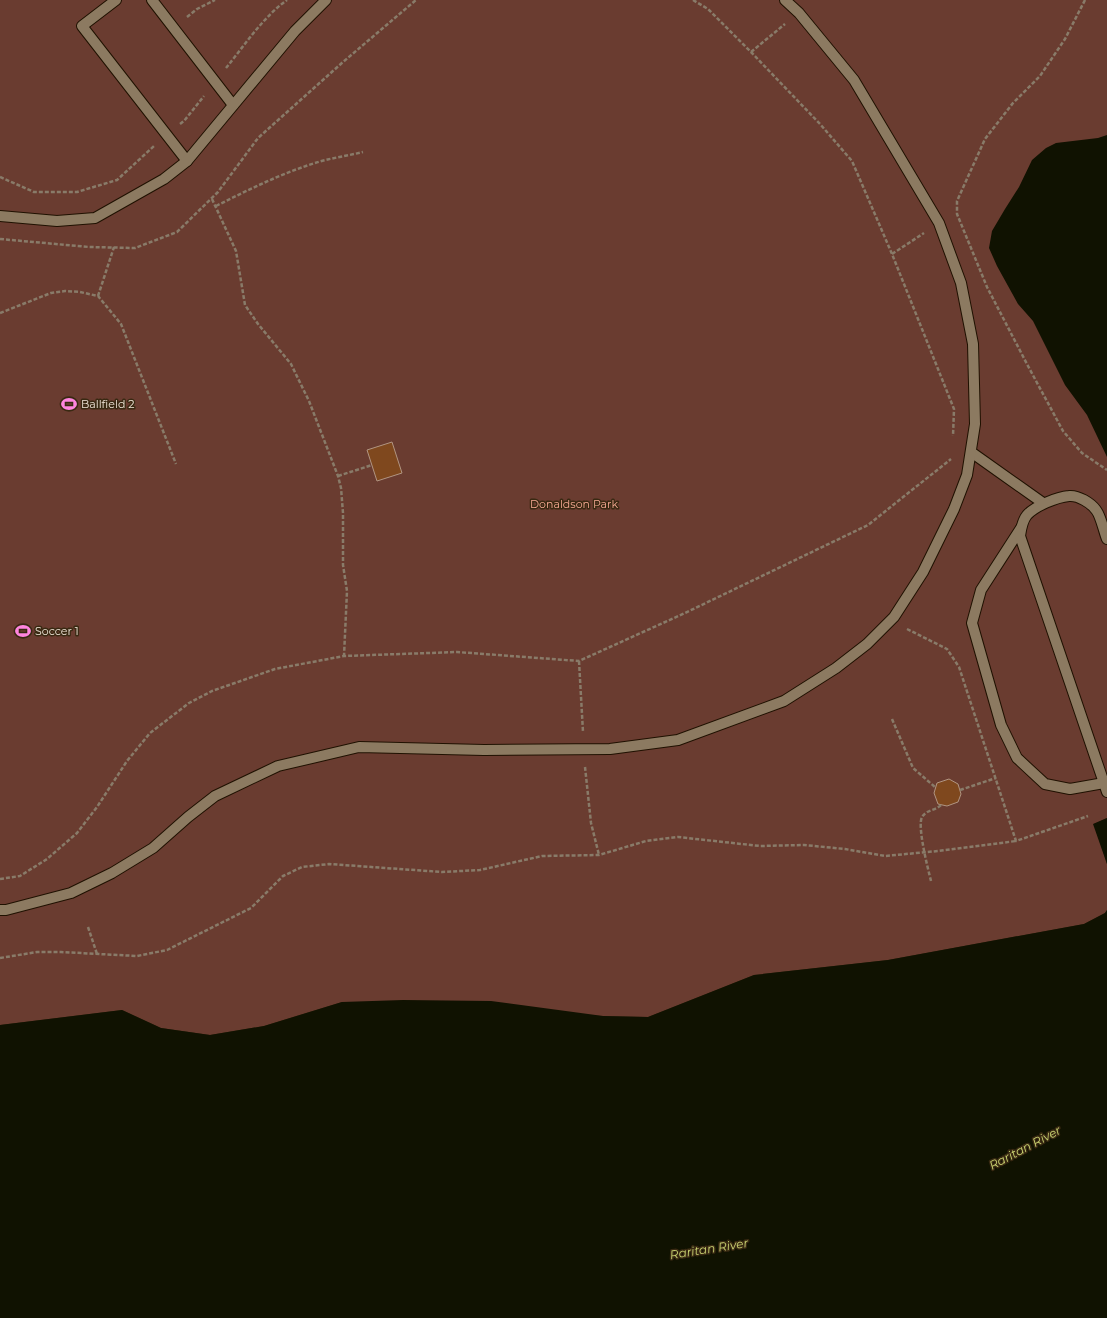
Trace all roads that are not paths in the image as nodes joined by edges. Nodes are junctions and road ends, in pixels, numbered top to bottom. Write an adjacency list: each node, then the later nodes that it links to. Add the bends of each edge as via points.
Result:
1 (116, 0): 6 (lane, via 82,26)
2 (152, 0): 5 (lane)
3 (326, 0): 5 (lane, via 295,31)
4 (785, 0): 8 (lane, via 799,12 854,80 939,223 961,283 973,344 974,424)
5 (233, 105): 6 (lane)
6 (187, 161): 7 (lane, via 164,179 95,218 57,221)
7 (0, 216)
8 (971, 452): 9 (lane); 13 (lane, via 967,475 954,509 924,572 890,621 867,644 836,668 784,701 678,740 610,749 484,750 359,747 278,766 215,796 153,848 112,873 71,893)
9 (1043, 503): 10 (lane, via 1026,516); 11 (lane, via 1070,496 1084,500 1096,510)
10 (1022, 526): 12 (lane, via 1020,536); 12 (lane, via 981,590 972,623 1000,725 1017,758 1045,784 1070,789)
11 (1107, 539)
12 (1106, 785)
13 (0, 910)

